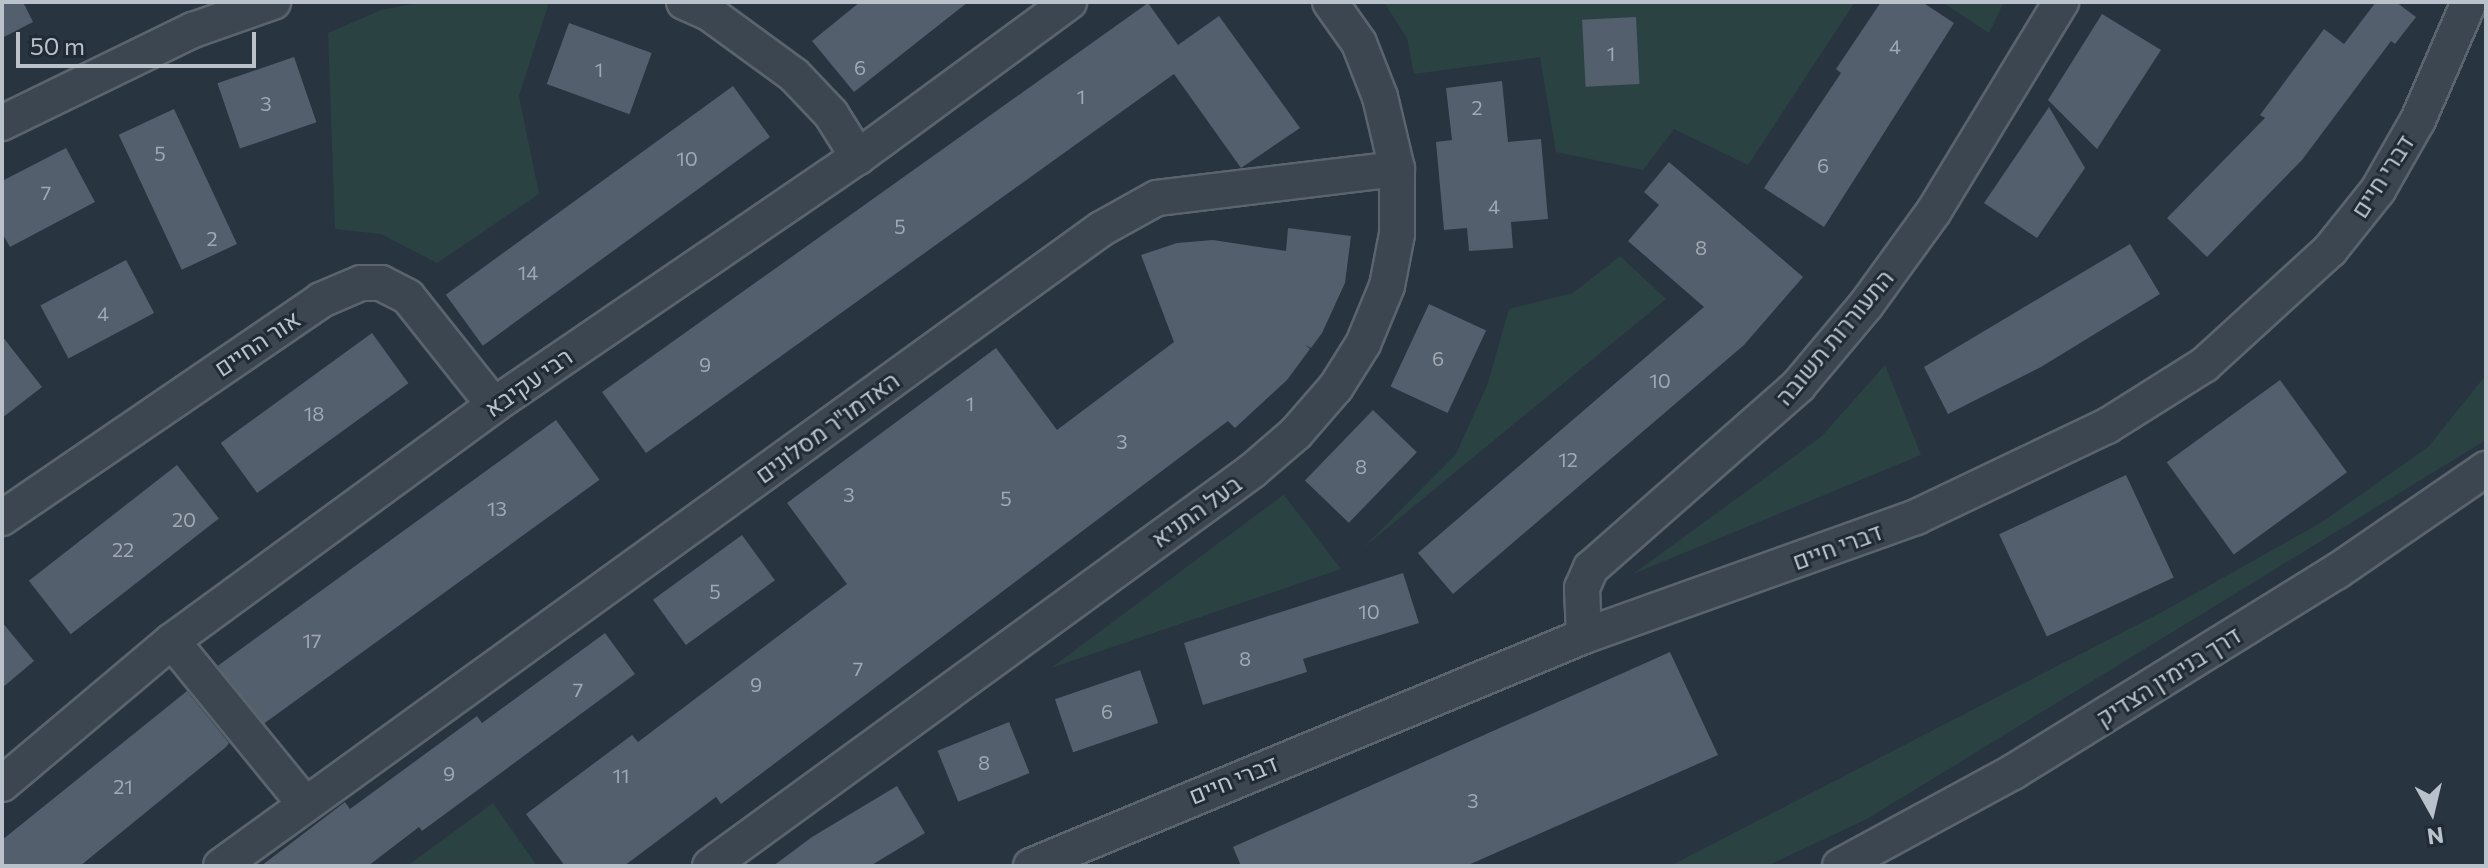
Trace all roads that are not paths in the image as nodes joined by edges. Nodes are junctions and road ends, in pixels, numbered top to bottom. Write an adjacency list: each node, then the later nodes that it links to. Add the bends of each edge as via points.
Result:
1 (273, 2): 7 (street, via 193,30)
2 (684, 2): 8 (street, via 709,13 794,75 831,114)
3 (1069, 2): 8 (street, רבי עקיבא)
4 (1330, 2): 9 (street, בעל התניא, via 1359,43 1380,97)
5 (2061, 2): 13 (street, התעוררות תשובה, via 1934,211 1866,305 1798,386 1591,568 1582,588)
6 (2469, 2): 13 (street, דברי חיים, via 2418,120 2378,190 2330,250 2204,365 2107,426 1916,517)
7 (2, 123)
8 (858, 157): 10 (street, רבי עקיבא)
9 (1397, 169): 16 (street, האדמו"ר מסלונים, via 1157,198 1101,229); 18 (street, בעל התניא, via 1397,234 1387,286 1357,355 1296,433)
10 (494, 405): 12 (street, אור החיים, via 408,297 381,283 361,283 321,300); 14 (street, רבי עקיבא)
11 (2486, 469): 20 (street, דרך בנימין הצדיק, via 2336,572 2026,763)
12 (2, 518)
13 (1584, 636): 19 (street, דברי חיים)
14 (172, 641): 15 (street, רבי עקיבא); 16 (street)
15 (2, 784)
16 (305, 804): 17 (street, האדמו"ר מסלונים)
17 (221, 866)
18 (710, 866)
19 (1031, 866)
20 (1840, 866)

